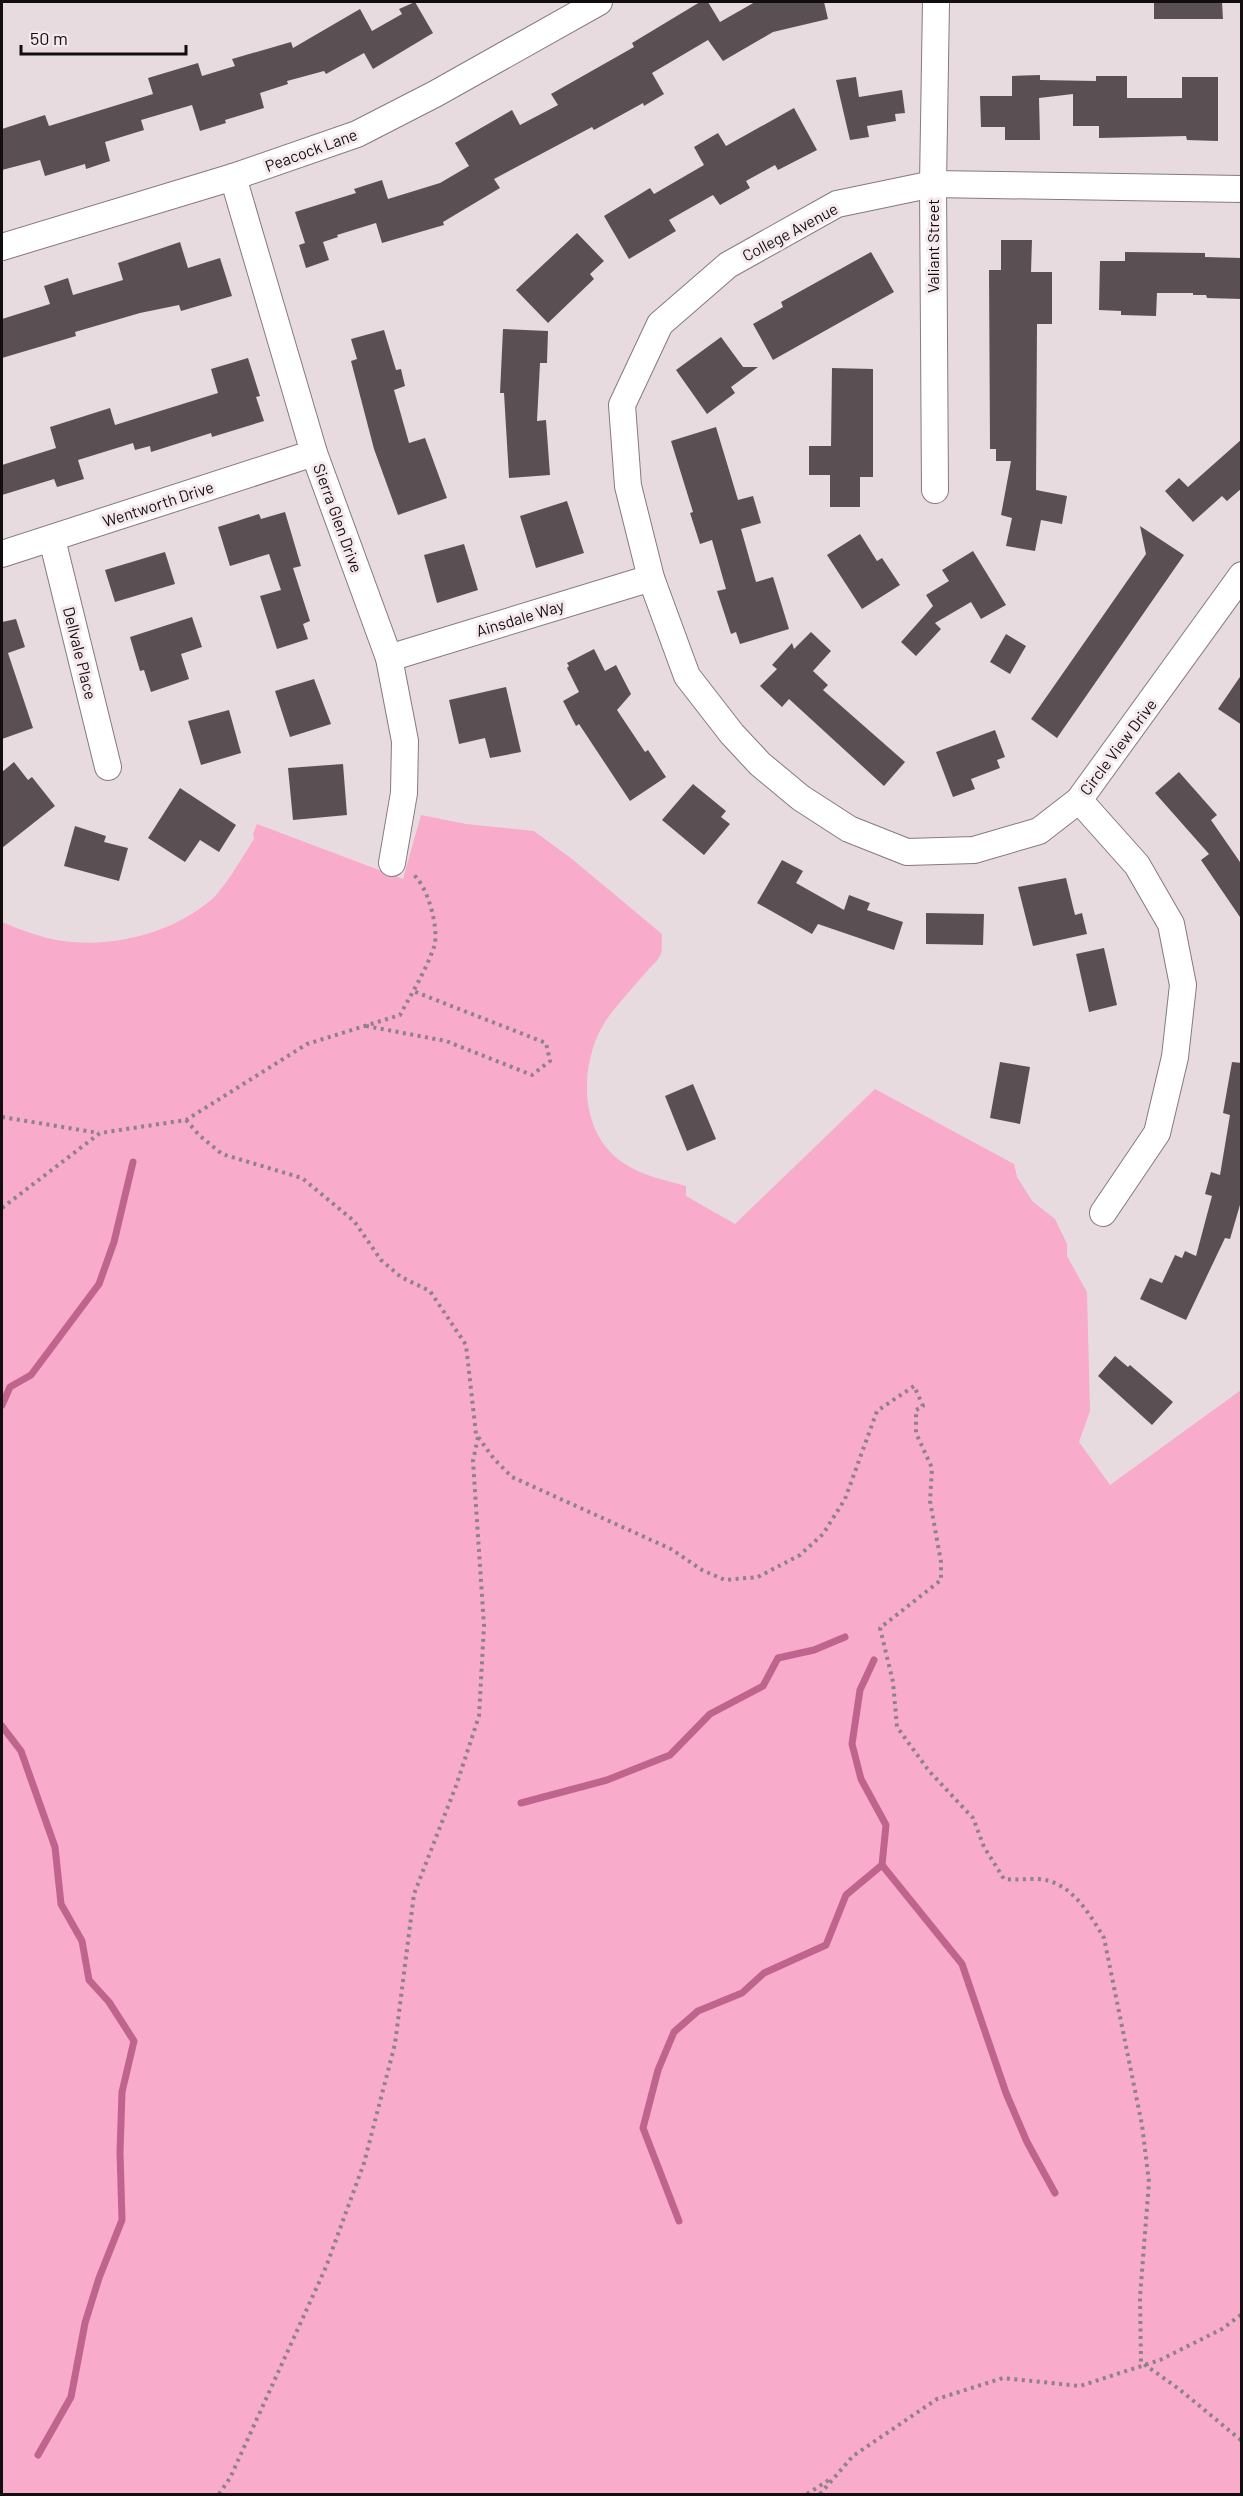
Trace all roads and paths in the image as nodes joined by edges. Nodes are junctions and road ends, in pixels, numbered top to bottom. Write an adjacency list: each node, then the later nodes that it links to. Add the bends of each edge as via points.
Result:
1 (599, 2): 3 (street, Peacock Lane, via 383,121 329,145)
2 (936, 2): 4 (street, Valiant Street)
3 (233, 177): 6 (street, Peacock Lane); 7 (street, Sierra Glen Drive)
4 (933, 184): 5 (street, College Avenue); 8 (street, Valiant Street); 12 (street, College Avenue, via 837,204 728,266 660,324 622,405 628,486)
5 (1242, 189)
6 (2, 247)
7 (314, 453): 9 (street, Wentworth Drive); 13 (street, Sierra Glen Drive)
8 (935, 490)
9 (52, 539): 10 (street, Wentworth Drive); 14 (street, Dellvale Place)
10 (2, 554)
11 (1242, 575): 15 (street, Circle View Drive)
12 (651, 578): 13 (street, Ainsdale Way); 15 (street, Circle View Drive, via 687,676 732,734 801,798 849,829 907,852 974,850 1038,831)
13 (389, 658): 16 (street, Sierra Glen Drive, via 405,741 404,793)
14 (108, 767)
15 (1079, 800): 23 (street, via 1137,865 1171,924 1183,985 1175,1057 1157,1133)
16 (392, 863): 17 (path, via 416,876 432,911 435,944)
17 (412, 991): 18 (path, via 400,1015); 18 (path, via 546,1043 550,1061 532,1076 446,1041)
18 (365, 1026): 20 (path, via 307,1044)
19 (2, 1117): 21 (path)
20 (186, 1120): 21 (path); 24 (path, via 222,1154 302,1178 354,1221 381,1260 401,1277 430,1291 466,1345)
21 (100, 1133): 22 (path)
22 (2, 1208)
23 (1103, 1213)
24 (478, 1437): 26 (path, via 512,1477 670,1549 725,1580 758,1577 800,1555 823,1534 845,1499 877,1411 914,1386 923,1406 916,1410 916,1433 932,1468 930,1501 941,1580 880,1628 893,1682 897,1727 929,1771 973,1818 984,1847 1004,1879 1055,1883 1089,1912 1104,1938 1142,2125 1149,2182 1140,2297 1141,2362); 29 (path, via 473,1461 484,1626 479,1716 414,1894 395,2044 364,2163 326,2267 230,2478)
25 (1242, 2314): 26 (path, via 1222,2329)
26 (1145, 2365): 27 (path); 28 (path, via 1080,2386 1003,2378 937,2399 853,2456)
27 (1242, 2441)
28 (836, 2476): 30 (path); 31 (path)
29 (219, 2494)
30 (807, 2494)
31 (820, 2494)

